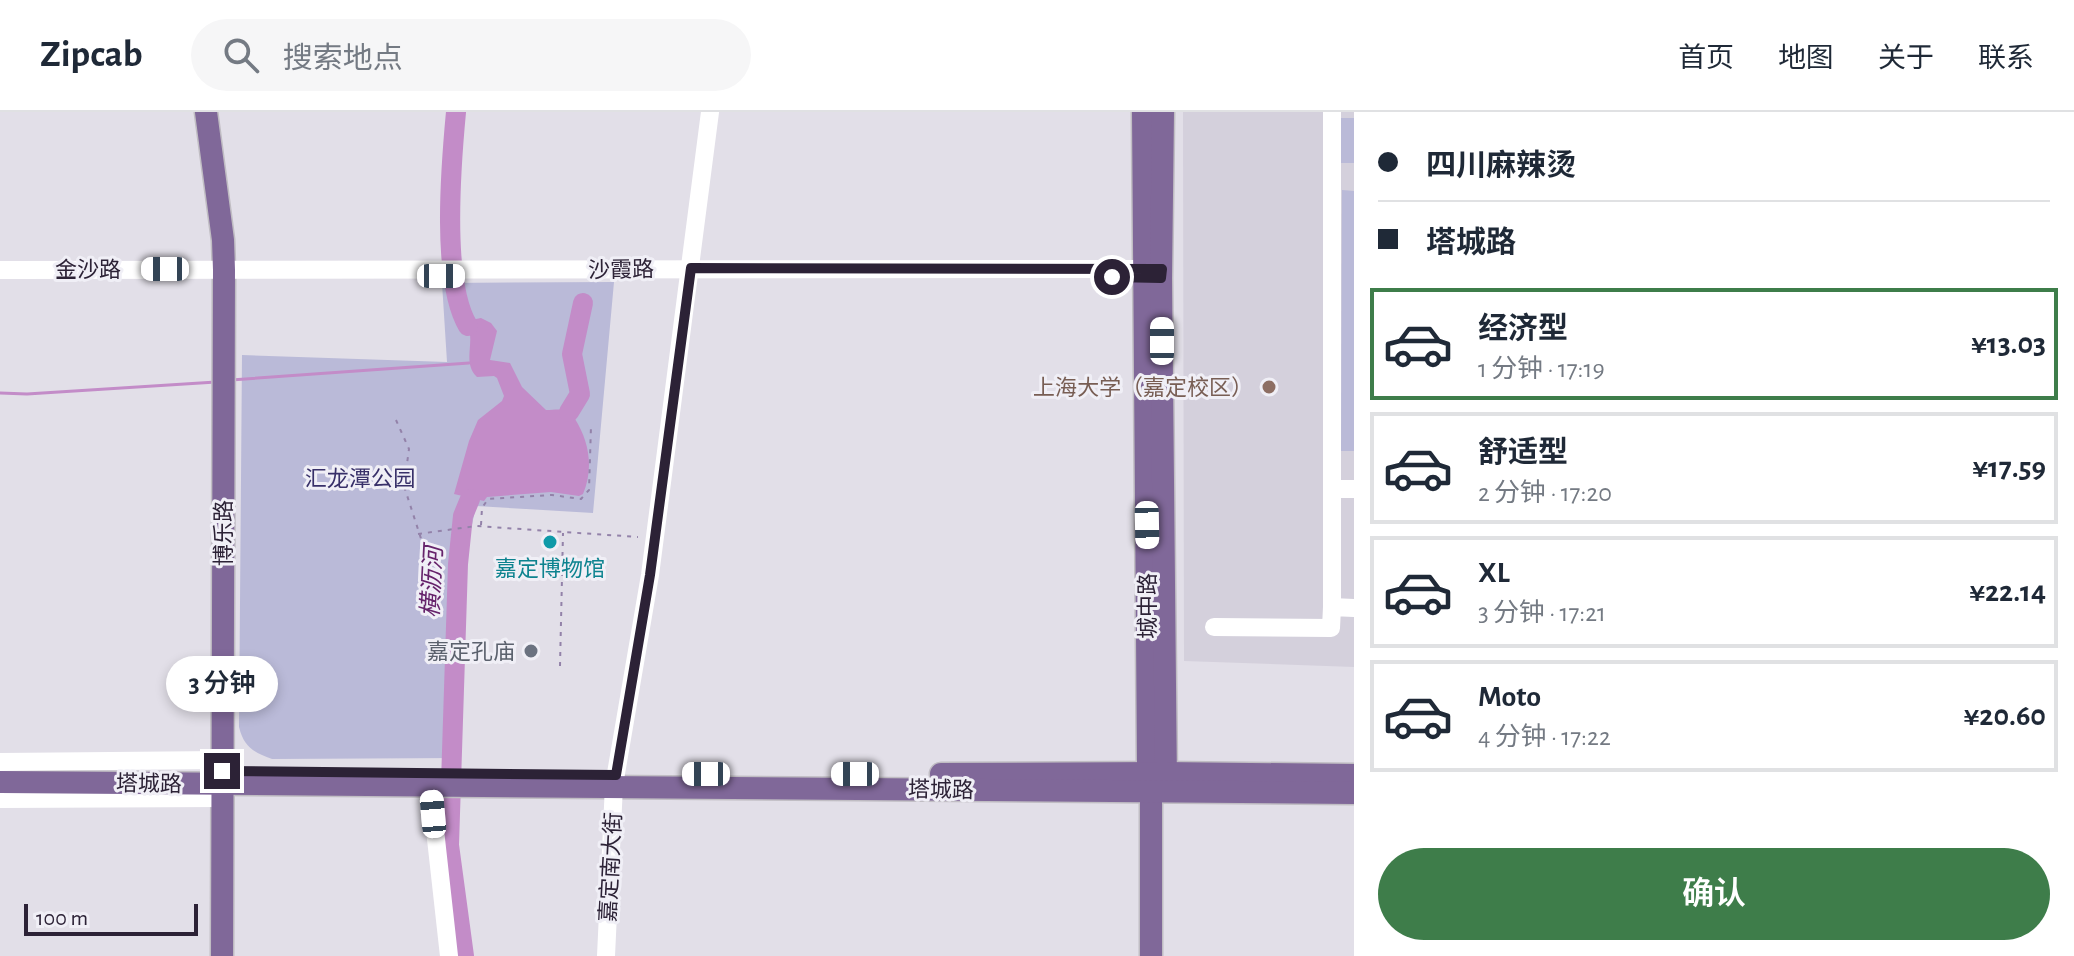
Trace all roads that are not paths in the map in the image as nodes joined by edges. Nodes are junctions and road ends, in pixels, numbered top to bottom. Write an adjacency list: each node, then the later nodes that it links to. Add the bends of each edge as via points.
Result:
1 (206, 112): 7 (main road, 博乐路)
2 (710, 112): 8 (street, 嘉定南大街)
3 (1143, 112): 9 (main road, 城中路)
4 (1163, 112): 9 (main road, 城中路)
5 (1332, 112): 11 (street)
6 (0, 270): 7 (street, 金沙路)
7 (224, 272): 8 (street); 8 (street, 沙霞路); 10 (street); 19 (main road, 博乐路)
8 (690, 273): 9 (street, 沙霞路); 20 (street, 嘉定南大街, via 655,538)
9 (1152, 273): 23 (main road, 城中路, via 1148,763)
10 (0, 280)
11 (1333, 489): 12 (street); 13 (street)
12 (1354, 489)
13 (1332, 607): 14 (street); 15 (street, via 1331,628)
14 (1354, 608)
15 (1214, 627)
16 (0, 762): 19 (street)
17 (0, 772): 19 (main road, 塔城路)
18 (1354, 775): 23 (main road, 塔城路)
19 (222, 778): 21 (main road, 塔城路); 22 (main road, 塔城路); 25 (street); 26 (main road, 博乐路)
20 (615, 780): 21 (main road, 塔城路); 23 (main road, 塔城路); 28 (street, 嘉定南大街)
21 (447, 781): 27 (street)
22 (0, 782)
23 (1158, 782): 24 (main road, 塔城路); 29 (main road, 城中路); 30 (main road)
24 (1354, 793)
25 (0, 799)
26 (222, 956)
27 (449, 956)
28 (606, 956)
29 (1151, 956)
30 (1166, 956)

